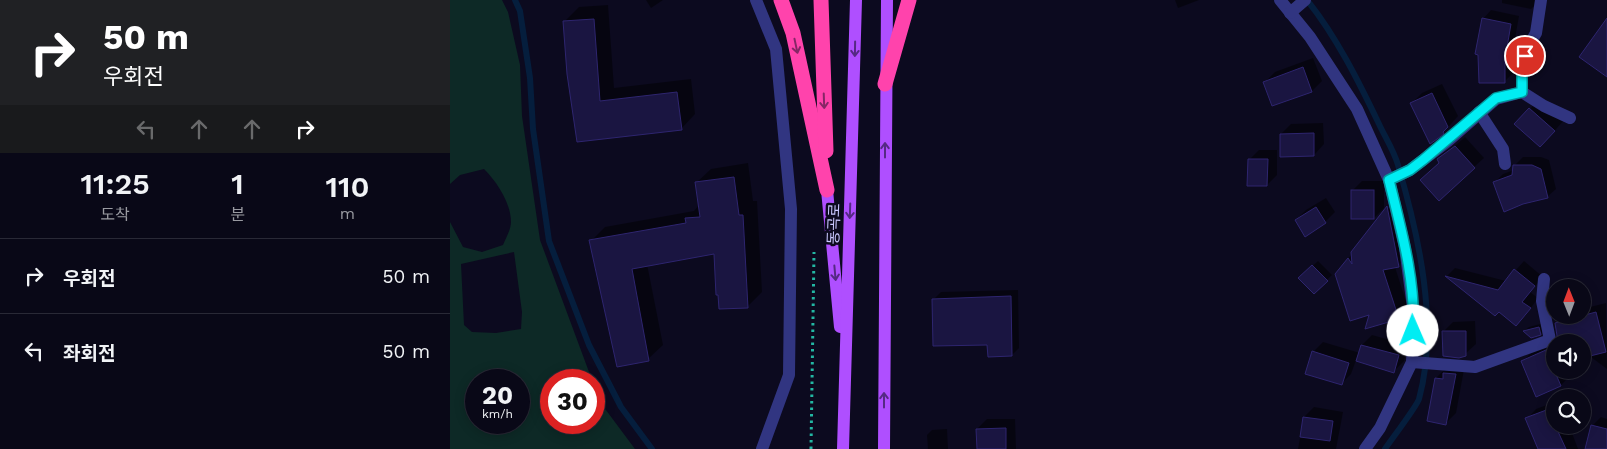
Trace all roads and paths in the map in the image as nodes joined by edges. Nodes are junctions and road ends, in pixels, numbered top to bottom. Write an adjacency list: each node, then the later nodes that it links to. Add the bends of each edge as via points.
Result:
1 (756, 0): 21 (street, via 776,49 791,209 789,375)
2 (781, 0): 16 (highway, one-way to 16, via 793,33)
3 (821, 0): 16 (highway, one-way to 16)
4 (856, 0): 20 (main road, 동곡로, one-way to 20)
5 (887, 0): 10 (main road)
6 (909, 0): 10 (highway)
7 (1280, 0): 9 (street)
8 (1541, 0): 11 (street, via 1536,33 1522,68)
9 (1297, 6): 15 (street, via 1310,37 1357,109)
10 (885, 84): 24 (main road, one-way to 10)
11 (1522, 92): 12 (street, via 1496,98); 13 (street)
12 (1479, 112): 14 (street, via 1503,149); 15 (street, via 1448,141)
13 (1570, 118)
14 (1505, 164)
15 (1393, 179): 19 (street, via 1414,315)
16 (827, 190): 20 (main road, one-way to 20)
17 (814, 242): 22 (path)
18 (1544, 279): 19 (street, via 1542,301 1550,340 1475,367)
19 (1415, 363): 25 (street)
20 (845, 382): 23 (main road, 동곡로)
21 (762, 449)
22 (811, 449)
23 (843, 449)
24 (884, 449)
25 (1365, 449)

